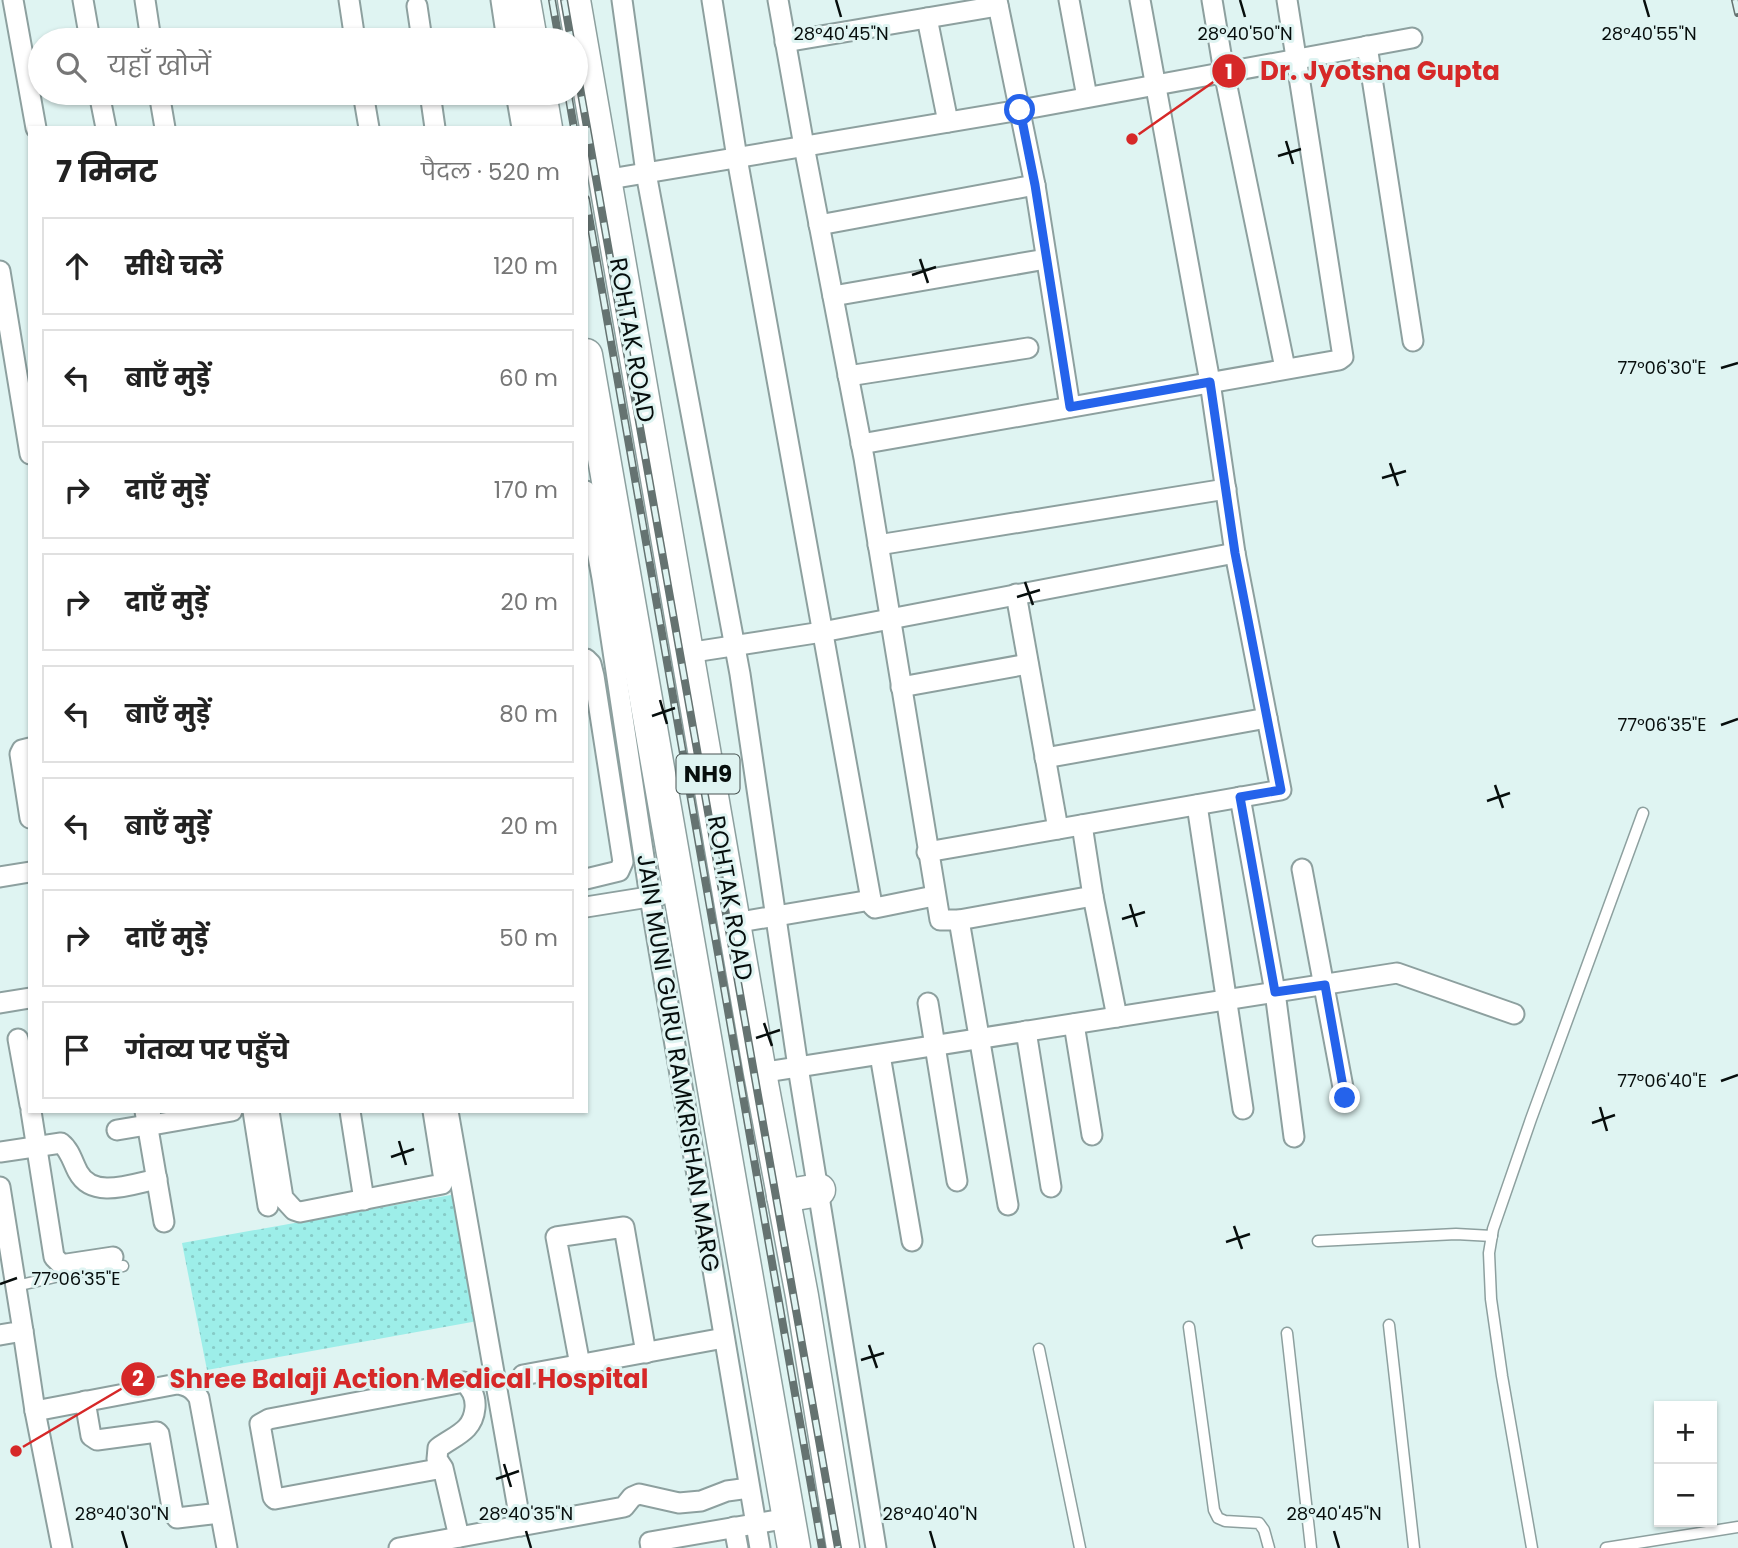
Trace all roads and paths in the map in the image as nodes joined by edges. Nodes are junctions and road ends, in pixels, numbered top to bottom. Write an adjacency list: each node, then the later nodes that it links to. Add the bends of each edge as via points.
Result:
1 (13, 0): 30 (street)
2 (83, 0): 18 (street)
3 (145, 0): 19 (street)
4 (349, 0): 20 (street)
5 (500, 0): 22 (street)
6 (524, 0): 23 (main road)
7 (574, 0): 24 (main road, ROHTAK ROAD / NH9)
8 (622, 0): 52 (street)
9 (712, 0): 51 (street)
10 (778, 0): 26 (street)
11 (1069, 0): 33 (street)
12 (1140, 0): 32 (street)
13 (1212, 0): 29 (street)
14 (1287, 0): 28 (street)
15 (997, 3): 17 (street); 41 (street)
16 (417, 6): 21 (street)
17 (927, 18): 26 (street); 42 (street)
18 (88, 28)
19 (149, 28)
20 (353, 28)
21 (420, 28)
22 (505, 28)
23 (529, 28)
24 (579, 28)
25 (1412, 38): 27 (street)
26 (785, 42): 50 (street)
27 (1367, 46): 28 (street); 59 (street)
28 (1298, 59): 29 (street); 61 (street, via 1344,354 1339,360)
29 (1224, 72): 32 (street); 61 (street)
30 (28, 83)
31 (588, 84): 53 (main road, ROHTAK ROAD / NH9)
32 (1154, 85): 33 (street); 64 (street)
33 (1087, 97): 41 (street)
34 (32, 105): 43 (street)
35 (101, 105): 44 (street)
36 (161, 105): 45 (street)
37 (365, 105): 46 (street)
38 (432, 105): 47 (street)
39 (518, 105): 48 (street)
40 (542, 105): 49 (main road)
41 (1020, 110): 42 (street); 54 (street)
42 (948, 122): 50 (street)
43 (36, 126)
44 (106, 126)
45 (165, 126)
46 (369, 126)
47 (435, 126)
48 (522, 126)
49 (547, 126)
50 (804, 146): 51 (street); 55 (street)
51 (737, 158): 52 (street); 76 (street)
52 (646, 173): 53 (street); 77 (street)
53 (604, 180): 78 (main road, ROHTAK ROAD / NH9)
54 (1035, 185): 55 (street); 56 (street)
55 (819, 225): 58 (street)
56 (1045, 259): 58 (street); 66 (street)
57 (0, 271): 65 (street)
58 (833, 296): 63 (street)
59 (1412, 341)
60 (1028, 348): 63 (street)
61 (1285, 368): 64 (street)
62 (588, 369): 98 (main road, ROHTAK ROAD / NH9)
63 (848, 376): 68 (street)
64 (1210, 382): 66 (street); 69 (street)
65 (25, 396): 67 (street)
66 (1070, 407): 68 (street)
67 (28, 431)
68 (861, 444): 71 (street)
69 (1226, 489): 71 (street); 72 (street)
70 (588, 513): 73 (street, JAIN MUNI GURU RAMKRISHAN MARG)
71 (878, 545): 75 (street)
72 (1235, 553): 74 (street); 84 (street)
73 (594, 579): 79 (street, JAIN MUNI GURU RAMKRISHAN MARG)
74 (1016, 594): 75 (street); 82 (street)
75 (890, 618): 76 (street); 83 (street)
76 (822, 632): 77 (street); 101 (street)
77 (735, 645): 78 (street); 103 (street)
78 (687, 653): 105 (main road, ROHTAK ROAD / NH9)
79 (613, 654): 80 (street); 98 (street, JAIN MUNI GURU RAMKRISHAN MARG)
80 (588, 658)
81 (588, 660): 97 (street, via 623,862 619,871)
82 (1028, 664): 83 (street); 86 (street)
83 (901, 687): 93 (street)
84 (1267, 718): 86 (street); 87 (street, via 1281,790)
85 (28, 748): 88 (street, via 20,754)
86 (1045, 758): 92 (street)
87 (1240, 797): 89 (street); 107 (street)
88 (28, 805)
89 (1197, 805): 91 (street); 109 (street)
90 (1643, 813): 148 (lane)
91 (1082, 825): 92 (street); 100 (street)
92 (1058, 829): 93 (street)
93 (927, 852): 99 (street)
94 (1302, 869): 106 (street)
95 (28, 872): 96 (street)
96 (0, 877)
97 (588, 879)
98 (665, 895): 102 (street); 158 (street, JAIN MUNI GURU RAMKRISHAN MARG); 174 (main road, ROHTAK ROAD / NH9)
99 (934, 896): 101 (street, via 875,908); 104 (street, via 940,920)
100 (1093, 896): 104 (street); 113 (street)
101 (871, 900): 103 (street)
102 (588, 907)
103 (776, 917): 105 (street); 120 (street)
104 (959, 920): 116 (street)
105 (734, 923): 121 (main road, ROHTAK ROAD / NH9)
106 (1325, 985): 107 (street); 112 (street, via 1397,973); 123 (street)
107 (1275, 992): 109 (street); 135 (street)
108 (28, 998): 110 (street)
109 (1226, 1000): 113 (street); 124 (street)
110 (0, 1003)
111 (928, 1003): 118 (street)
112 (1514, 1014)
113 (1117, 1017): 114 (street)
114 (1074, 1024): 115 (street); 134 (street)
115 (1026, 1031): 116 (street); 141 (street)
116 (981, 1038): 118 (street); 145 (street)
117 (18, 1039): 122 (street)
118 (936, 1046): 119 (street); 139 (street)
119 (880, 1055): 120 (street); 149 (street)
120 (798, 1067): 121 (street); 142 (street)
121 (760, 1073): 143 (main road, ROHTAK ROAD / NH9)
122 (28, 1094)
123 (1345, 1098)
124 (1243, 1109)
125 (31, 1113): 136 (street)
126 (221, 1113): 132 (street, via 152,1125)
127 (253, 1113): 146 (street)
128 (269, 1113): 144 (street, via 283,1198 294,1210)
129 (350, 1113): 144 (street)
130 (433, 1113): 144 (street, via 442,1184)
131 (448, 1113): 163 (street)
132 (147, 1116): 133 (street); 138 (street)
133 (117, 1130)
134 (1092, 1135)
135 (1294, 1137)
136 (37, 1146): 137 (street); 138 (street, via 61,1143 80,1177 96,1188); 151 (street, via 54,1257 61,1264)
137 (0, 1152)
138 (157, 1179): 147 (street)
139 (957, 1181)
140 (0, 1187): 152 (street)
141 (1051, 1187)
142 (819, 1190): 143 (main road); 183 (street)
143 (783, 1196): 182 (main road, ROHTAK ROAD / NH9)
144 (364, 1200)
145 (1008, 1205)
146 (268, 1206)
147 (164, 1222)
148 (1492, 1236): 150 (lane); 188 (lane, via 1491,1299)
149 (912, 1241)
150 (1318, 1241)
151 (118, 1262): 152 (lane)
152 (16, 1286): 155 (street)
153 (1389, 1325): 187 (lane)
154 (1189, 1327): 185 (lane, via 1214,1510 1225,1521 1259,1523)
155 (23, 1331): 157 (street); 166 (street)
156 (1287, 1333): 186 (lane)
157 (0, 1335)
158 (724, 1338): 160 (street); 168 (street, JAIN MUNI GURU RAMKRISHAN MARG)
159 (1039, 1349): 184 (lane)
160 (646, 1353): 161 (street); 161 (street, via 624,1227 556,1237)
161 (580, 1365): 162 (street)
162 (523, 1375)
163 (495, 1382): 164 (street); 171 (street)
164 (471, 1388): 167 (street, via 476,1401 474,1420 438,1448 437,1459); 167 (street, via 464,1382 260,1424 275,1499)
165 (85, 1401): 166 (street); 169 (street, via 91,1436 97,1440 159,1434 177,1518); 169 (street, via 177,1384 194,1390)
166 (35, 1410): 176 (street)
167 (443, 1468): 175 (street)
168 (749, 1488): 170 (street, JAIN MUNI GURU RAMKRISHAN MARG); 171 (street, via 679,1503 639,1494 624,1507)
169 (220, 1513): 177 (street)
170 (756, 1523): 172 (street); 174 (street); 181 (street, JAIN MUNI GURU RAMKRISHAN MARG)
171 (521, 1527): 175 (street)
172 (734, 1527): 179 (street, via 650,1542); 180 (street)
173 (1738, 1527): 189 (lane)
174 (792, 1533)
175 (459, 1537): 178 (street)
176 (62, 1548)
177 (227, 1548)
178 (399, 1548)
179 (651, 1548)
180 (738, 1548)
181 (760, 1548)
182 (843, 1548)
183 (876, 1548)
184 (1080, 1548)
185 (1269, 1548)
186 (1311, 1548)
187 (1414, 1548)
188 (1532, 1548)
189 (1606, 1548)

